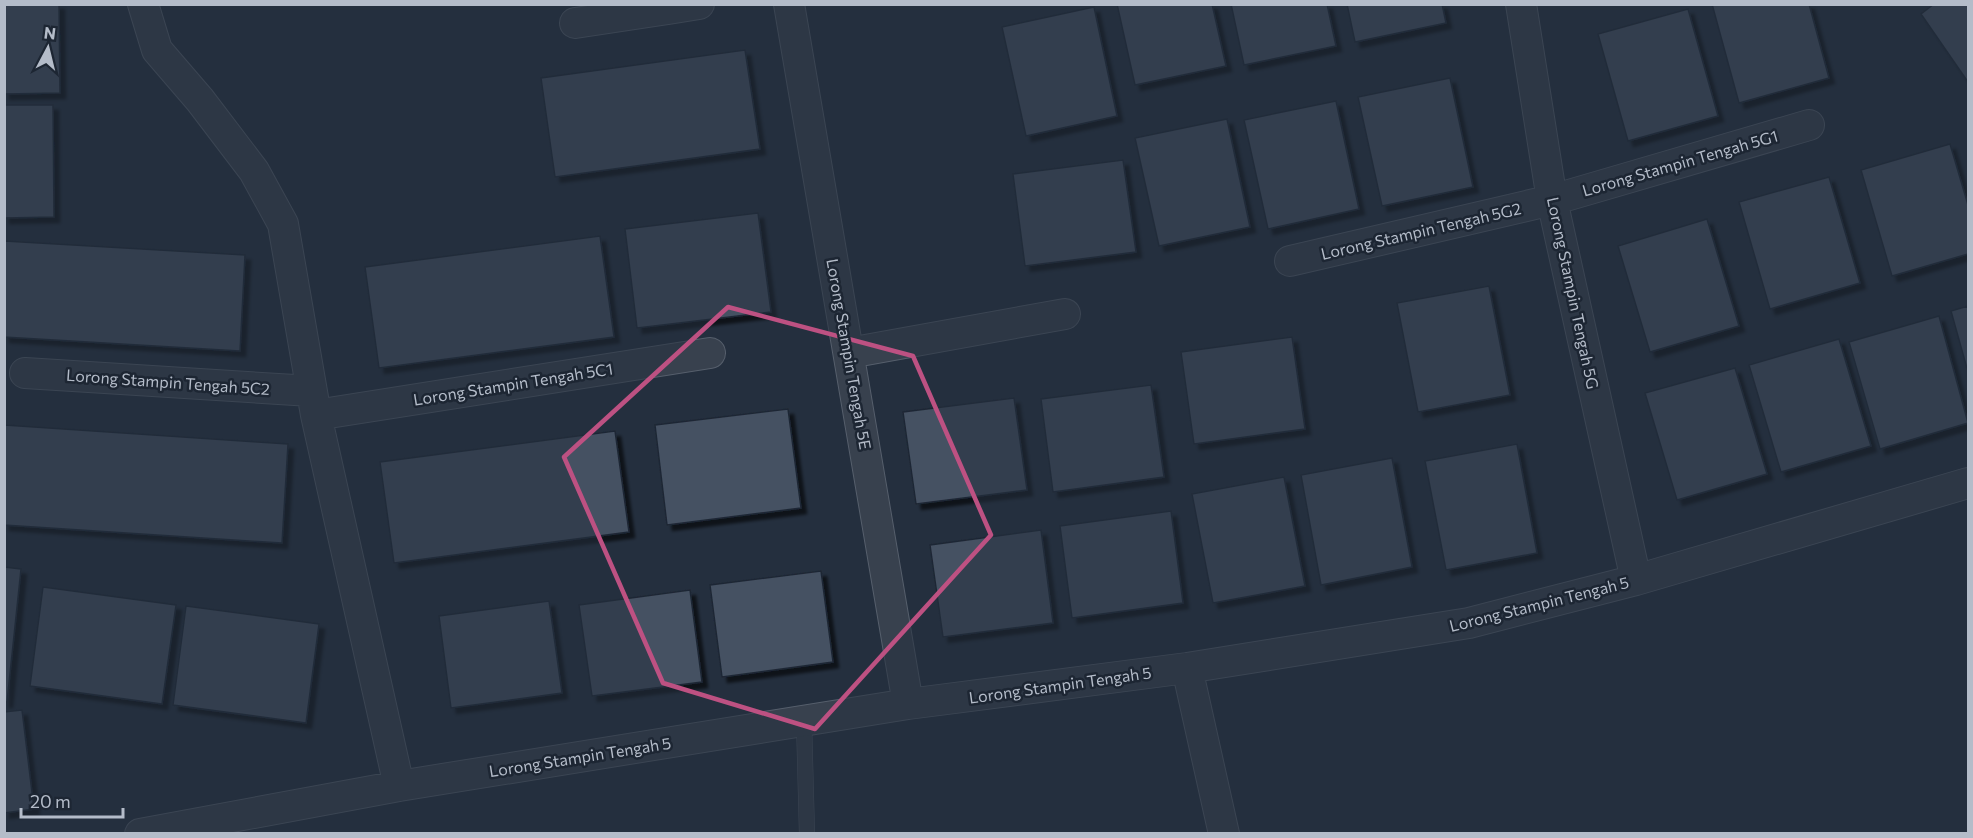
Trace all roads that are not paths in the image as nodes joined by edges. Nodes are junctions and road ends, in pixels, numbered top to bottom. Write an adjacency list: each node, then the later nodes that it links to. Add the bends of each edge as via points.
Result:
1 (143, 4): 14 (street, via 157,50 254,171 283,224)
2 (699, 4): 5 (street)
3 (789, 4): 12 (street, Lorong Stampin Tengah 5E)
4 (1521, 4): 8 (street, Lorong Stampin Tengah 5G)
5 (667, 7): 6 (street)
6 (575, 23)
7 (1809, 125): 8 (street, Lorong Stampin Tengah 5G1)
8 (1552, 200): 9 (street, Lorong Stampin Tengah 5G2); 16 (street, Lorong Stampin Tengah 5G)
9 (1290, 261)
10 (1065, 314): 12 (street)
11 (710, 353): 14 (street, Lorong Stampin Tengah 5C1)
12 (849, 353): 18 (street, Lorong Stampin Tengah 5E)
13 (25, 373): 14 (street, Lorong Stampin Tengah 5C2)
14 (314, 403): 20 (street)
15 (1968, 483): 16 (street, Lorong Stampin Tengah 5)
16 (1636, 580): 17 (street, Lorong Stampin Tengah 5, via 1469,623)
17 (1187, 668): 18 (street, Lorong Stampin Tengah 5); 23 (street)
18 (908, 704): 19 (street, Lorong Stampin Tengah 5)
19 (804, 721): 20 (street, Lorong Stampin Tengah 5); 22 (lane)
20 (399, 786): 21 (street, Lorong Stampin Tengah 5)
21 (140, 834)
22 (807, 834)
23 (1224, 834)

